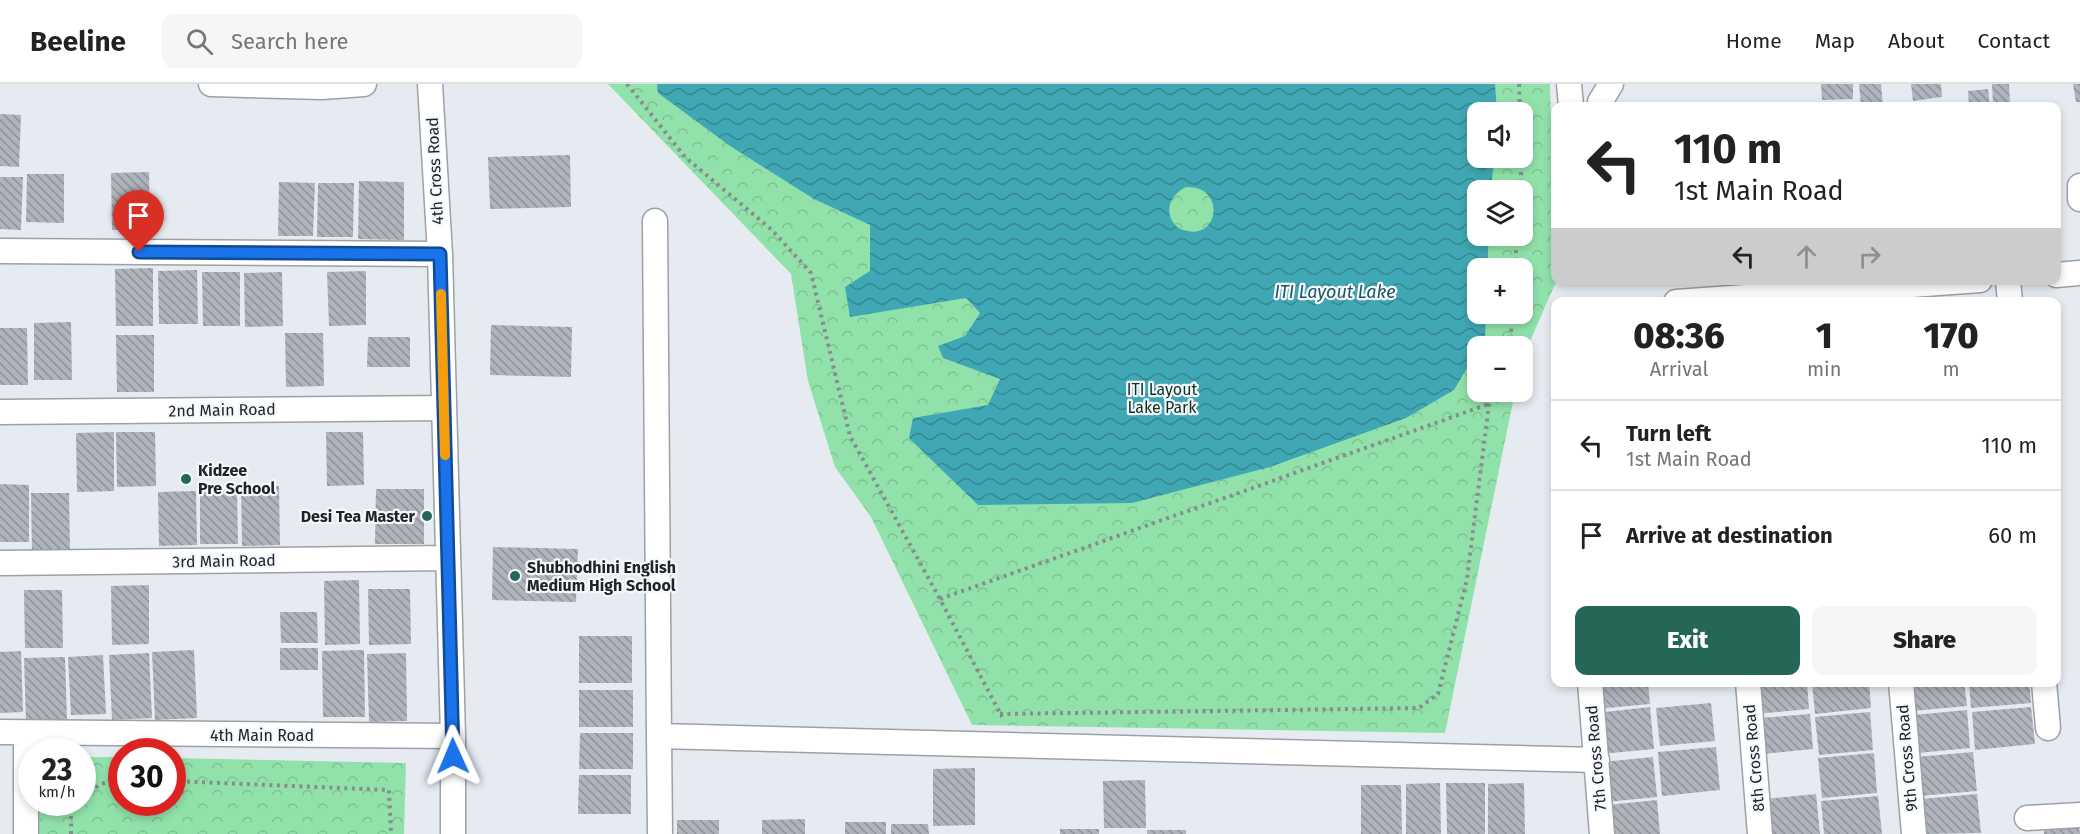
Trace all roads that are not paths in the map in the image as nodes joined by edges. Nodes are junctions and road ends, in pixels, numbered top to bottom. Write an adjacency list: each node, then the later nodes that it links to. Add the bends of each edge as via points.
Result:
1 (211, 84): 5 (street)
2 (364, 84): 5 (street)
3 (430, 84): 11 (street, 4th Cross Road)
4 (1569, 84): 6 (street)
5 (275, 85)
6 (1571, 102)
7 (2080, 186): 8 (street)
8 (2080, 199)
9 (655, 221): 29 (street)
10 (0, 251): 11 (street)
11 (440, 254): 17 (street, 4th Cross Road)
12 (2080, 273): 13 (street)
13 (2061, 275)
14 (1942, 285): 15 (street)
15 (1867, 295): 16 (street)
16 (1807, 297)
17 (444, 408): 18 (street, 2nd Main Road); 19 (street, 4th Cross Road)
18 (0, 412)
19 (447, 558): 20 (street, 3rd Main Road); 28 (street, 4th Cross Road)
20 (0, 563)
21 (1590, 687): 30 (street, 7th Cross Road)
22 (1748, 687): 37 (street, 8th Cross Road)
23 (1901, 687): 38 (street, 9th Cross Road)
24 (2044, 687): 25 (street)
25 (2048, 728)
26 (0, 732): 27 (street, 4th Main Road)
27 (26, 733): 28 (street, 4th Main Road); 33 (street)
28 (453, 736): 34 (street, 4th Cross Road)
29 (659, 736): 30 (street); 35 (street)
30 (1597, 760): 36 (street, 7th Cross Road)
31 (2080, 815): 32 (street)
32 (2027, 818)
33 (26, 834)
34 (453, 834)
35 (660, 834)
36 (1602, 834)
37 (1760, 834)
38 (1914, 834)

